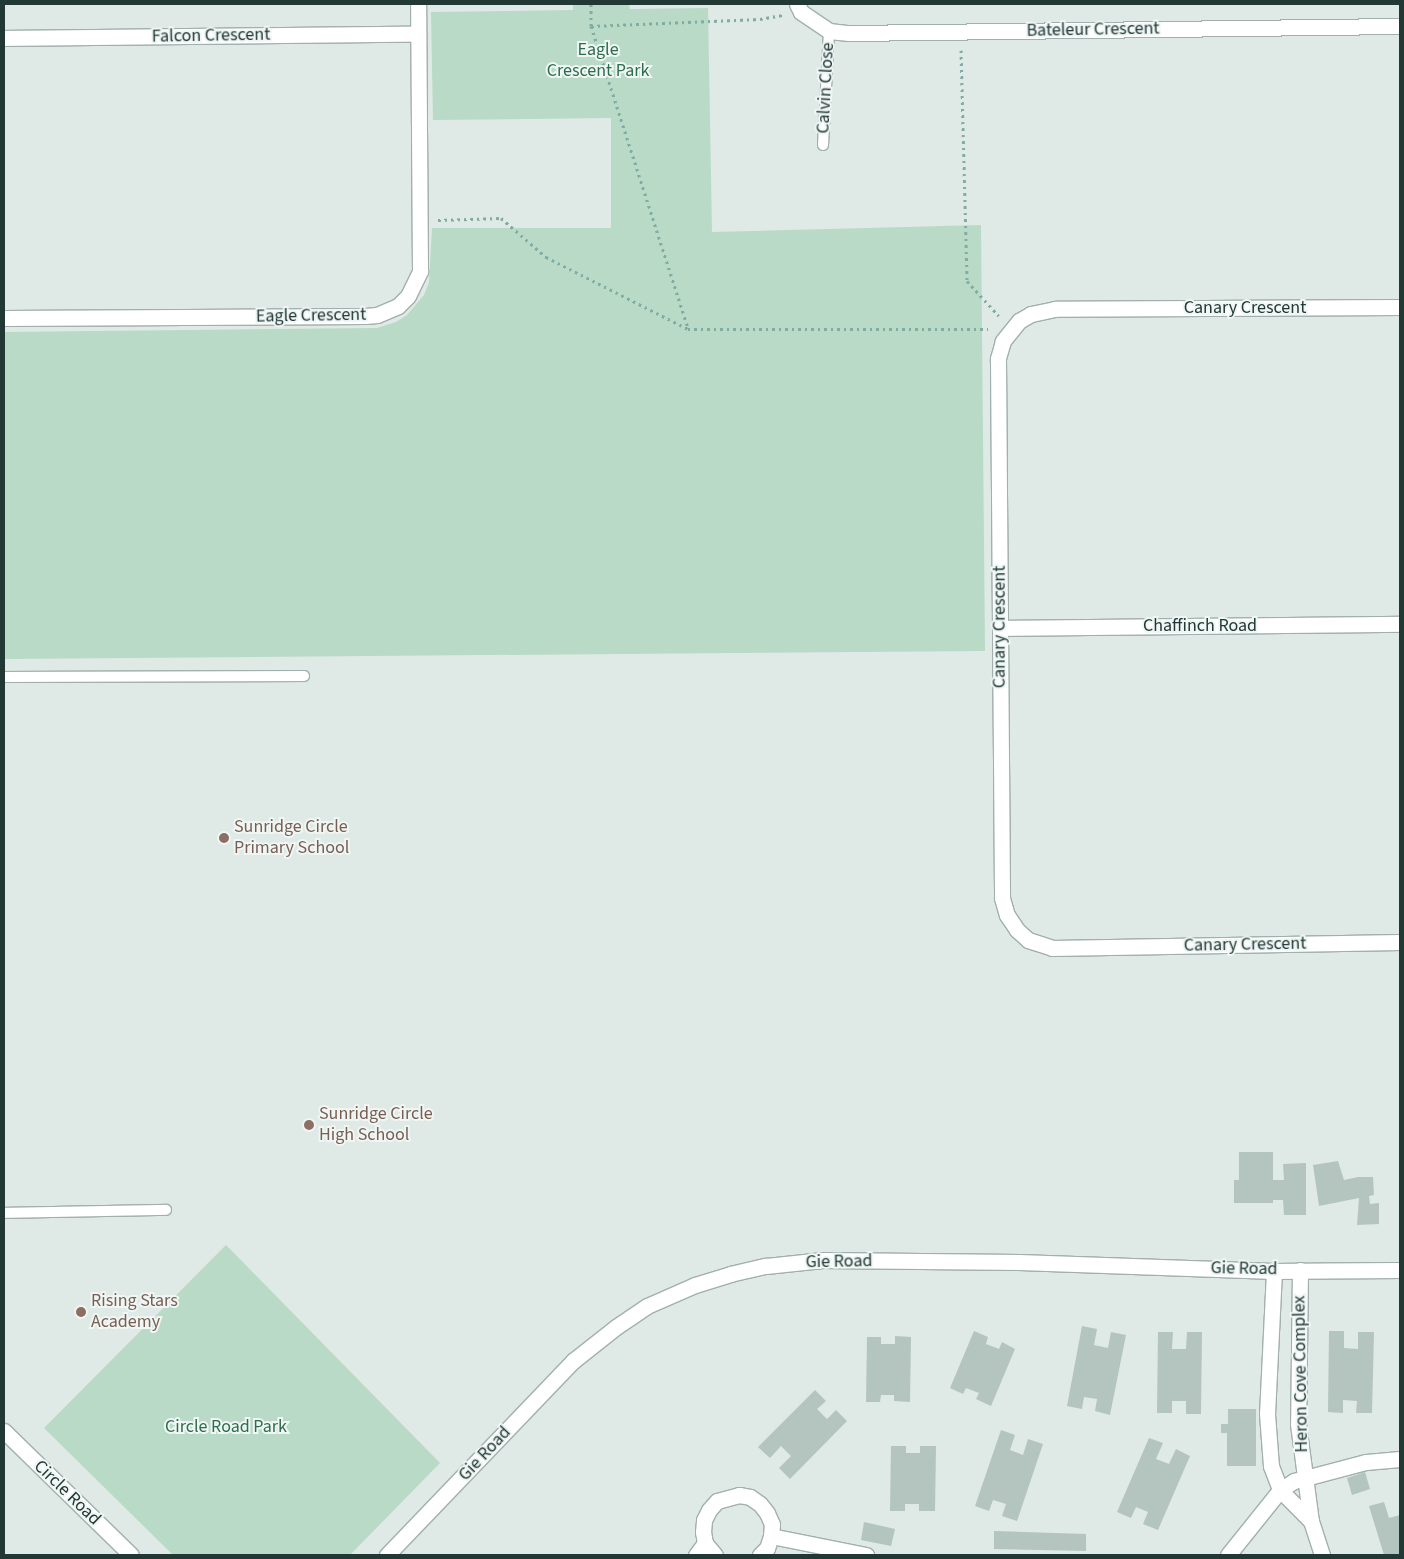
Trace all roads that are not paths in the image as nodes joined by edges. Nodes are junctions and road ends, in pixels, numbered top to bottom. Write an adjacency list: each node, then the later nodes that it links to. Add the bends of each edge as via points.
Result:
1 (418, 4): 5 (street, Eagle Crescent)
2 (799, 8): 4 (street)
3 (1400, 26): 4 (street, Bateleur Crescent)
4 (829, 32): 7 (lane, Calvin Close)
5 (418, 34): 6 (street, Falcon Crescent); 9 (street, Eagle Crescent, via 420,271 408,296 398,306 377,315)
6 (4, 38)
7 (823, 145)
8 (1400, 306): 11 (street, Canary Crescent, via 1055,309 1031,314 1019,321 1003,341 998,359)
9 (4, 318)
10 (1400, 624): 11 (street, Chaffinch Road)
11 (1000, 628): 14 (street, Canary Crescent, via 1002,898 1007,915 1028,940 1052,948)
12 (304, 676): 13 (lane)
13 (4, 677)
14 (1400, 942)
15 (166, 1210): 16 (lane)
16 (4, 1213)
17 (1300, 1270): 18 (street, Gie Road); 19 (street, Gie Road); 22 (street, Heron Cove Complex, via 1298,1424)
18 (1400, 1270)
19 (1274, 1271): 23 (street, Heron Cove Complex, via 1268,1414 1271,1466); 28 (street, Gie Road, via 1019,1262 823,1260 766,1266 711,1279 647,1306 574,1361)
20 (4, 1431): 27 (street, Circle Road)
21 (1400, 1459): 22 (street, Heron Cove Complex, via 1366,1462)
22 (1303, 1477): 23 (street, Heron Cove Complex); 24 (street, Heron Cove Complex)
23 (1280, 1490): 24 (street, Heron Cove Complex); 31 (street, Heron Cove Complex)
24 (1311, 1520): 32 (street, Heron Cove Complex)
25 (771, 1536): 26 (street, via 772,1524 760,1504 739,1495 728,1496 717,1501 704,1520); 29 (street, via 767,1548); 30 (street)
26 (705, 1551)
27 (131, 1555)
28 (387, 1555)
29 (760, 1555)
30 (866, 1555)
31 (1228, 1555)
32 (1322, 1555)

